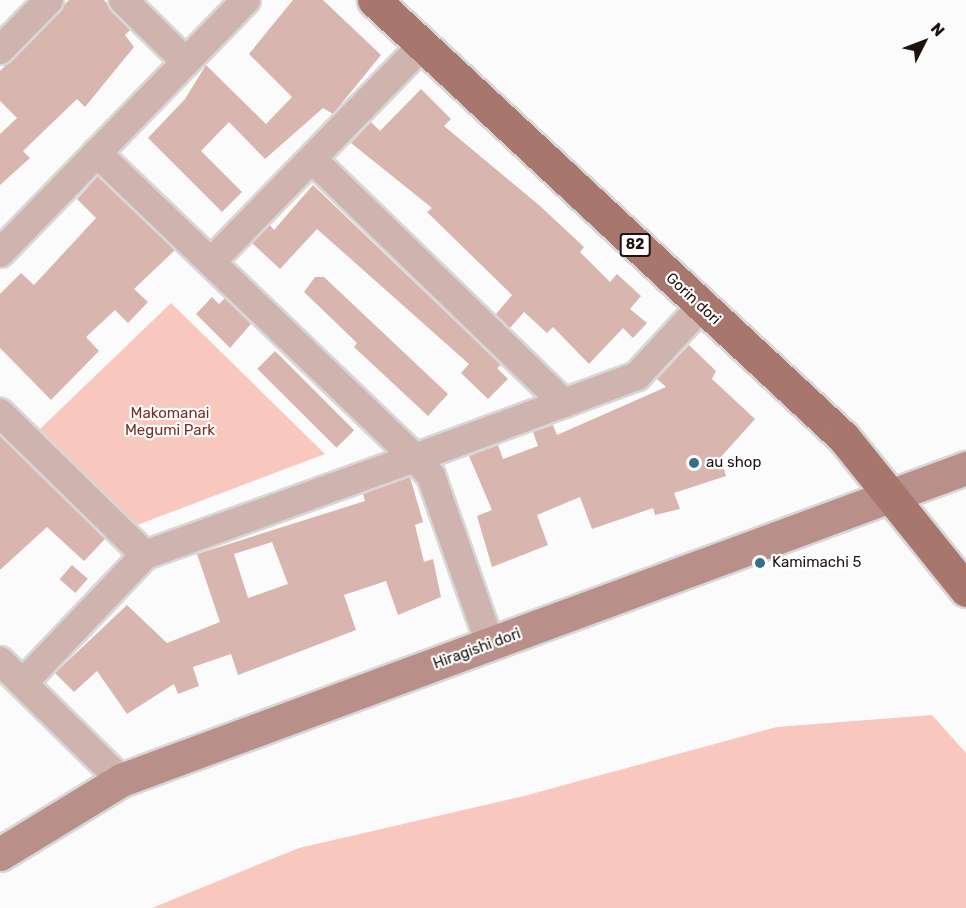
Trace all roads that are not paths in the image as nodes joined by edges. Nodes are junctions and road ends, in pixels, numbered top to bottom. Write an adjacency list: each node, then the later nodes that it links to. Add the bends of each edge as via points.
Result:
1 (49, 0): 6 (street)
2 (123, 0): 7 (street)
3 (246, 0): 7 (street)
4 (374, 0): 5 (main road, Gorin dori / 82)
5 (423, 45): 9 (street); 12 (main road, Gorin dori / 82)
6 (0, 50)
7 (186, 62): 8 (street)
8 (98, 153): 10 (street); 11 (street)
9 (312, 159): 11 (street); 13 (street)
10 (0, 253)
11 (213, 260): 15 (street)
12 (701, 307): 13 (street, via 636,376); 17 (main road, Gorin dori / 82, via 844,438)
13 (564, 403): 15 (street)
14 (0, 413): 18 (street)
15 (415, 458): 18 (street); 20 (street, via 431,476)
16 (966, 468): 17 (street, Hiragishi dori)
17 (887, 496): 19 (main road, Gorin dori / 82); 20 (street, Hiragishi dori)
18 (145, 555): 22 (street)
19 (966, 590)
20 (490, 644): 23 (street, Hiragishi dori)
21 (0, 661): 22 (street)
22 (23, 683): 23 (street)
23 (121, 780): 24 (street, Hiragishi dori)
24 (0, 854)

